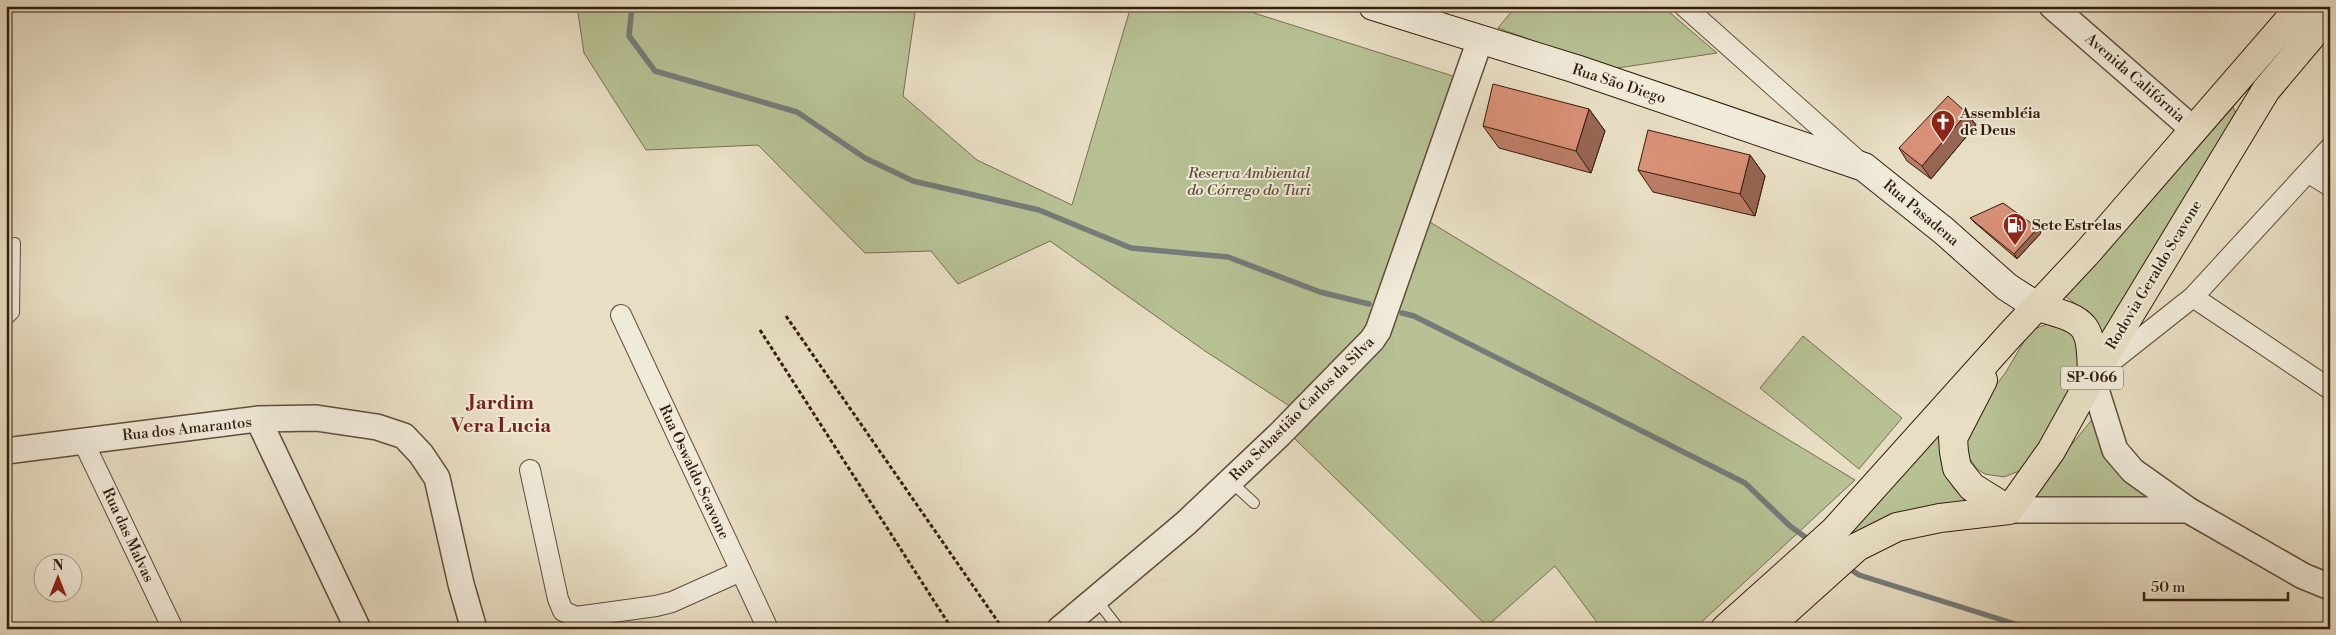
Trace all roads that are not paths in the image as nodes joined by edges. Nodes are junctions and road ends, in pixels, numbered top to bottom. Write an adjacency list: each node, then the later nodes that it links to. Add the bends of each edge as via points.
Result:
1 (1373, 6): 6 (main road, Rua São Diego)
2 (1684, 6): 7 (street, Rua Pasadena)
3 (2052, 6): 8 (street, Avenida Califórnia)
4 (2301, 6): 8 (main road)
5 (2330, 14): 20 (main road, Rodovia Geraldo Scavone / SP-066, via 2266,90)
6 (1480, 40): 9 (main road, Rua São Diego); 26 (street, Rua Sebastião Carlos da Silva, via 1378,331)
7 (1807, 116): 9 (street, via 1801,133); 11 (street, Rua Pasadena)
8 (2194, 130): 16 (main road)
9 (1789, 141): 11 (main road, Rua São Diego)
10 (2330, 148): 12 (street)
11 (1864, 167): 16 (main road, Rua Pasadena, via 2007,287)
12 (2309, 172): 13 (street); 15 (street)
13 (2330, 186)
14 (15, 242): 18 (lane, via 14,314)
15 (2193, 297): 20 (street); 21 (street)
16 (2038, 307): 19 (main road); 20 (main road, via 2073,317 2085,328 2092,344)
17 (620, 315): 30 (street, Rua Oswaldo Scavone)
18 (6, 321)
19 (2011, 334): 28 (main road, via 1975,393 1953,438 1957,468 1972,487); 39 (main road, via 1834,531)
20 (2092, 378): 28 (main road, Rodovia Geraldo Scavone / SP-066, via 2051,451); 29 (street, via 2115,450 2133,471)
21 (2330, 389)
22 (258, 419): 23 (street, Rua dos Amarantos); 34 (street, Rua dos Amarantos); 35 (street, via 316,418 377,427 404,436 437,478)
23 (83, 441): 24 (street, Rua dos Amarantos); 33 (street, Rua das Malvas)
24 (6, 451)
25 (530, 470): 30 (street, via 563,611 576,617 656,606)
26 (1230, 482): 27 (lane); 32 (street, Rua Sebastião Carlos da Silva)
27 (1254, 503)
28 (2009, 510): 29 (street); 40 (main road, via 1897,527 1858,547)
29 (2188, 510): 31 (street, via 2303,576)
30 (741, 571): 36 (street, Rua Oswaldo Scavone)
31 (2330, 587)
32 (1096, 599): 37 (street, Rua Sebastião Carlos da Silva); 38 (lane)
33 (173, 629)
34 (358, 629)
35 (474, 629)
36 (768, 629)
37 (1060, 629)
38 (1119, 629)
39 (1725, 629)
40 (1766, 629)

